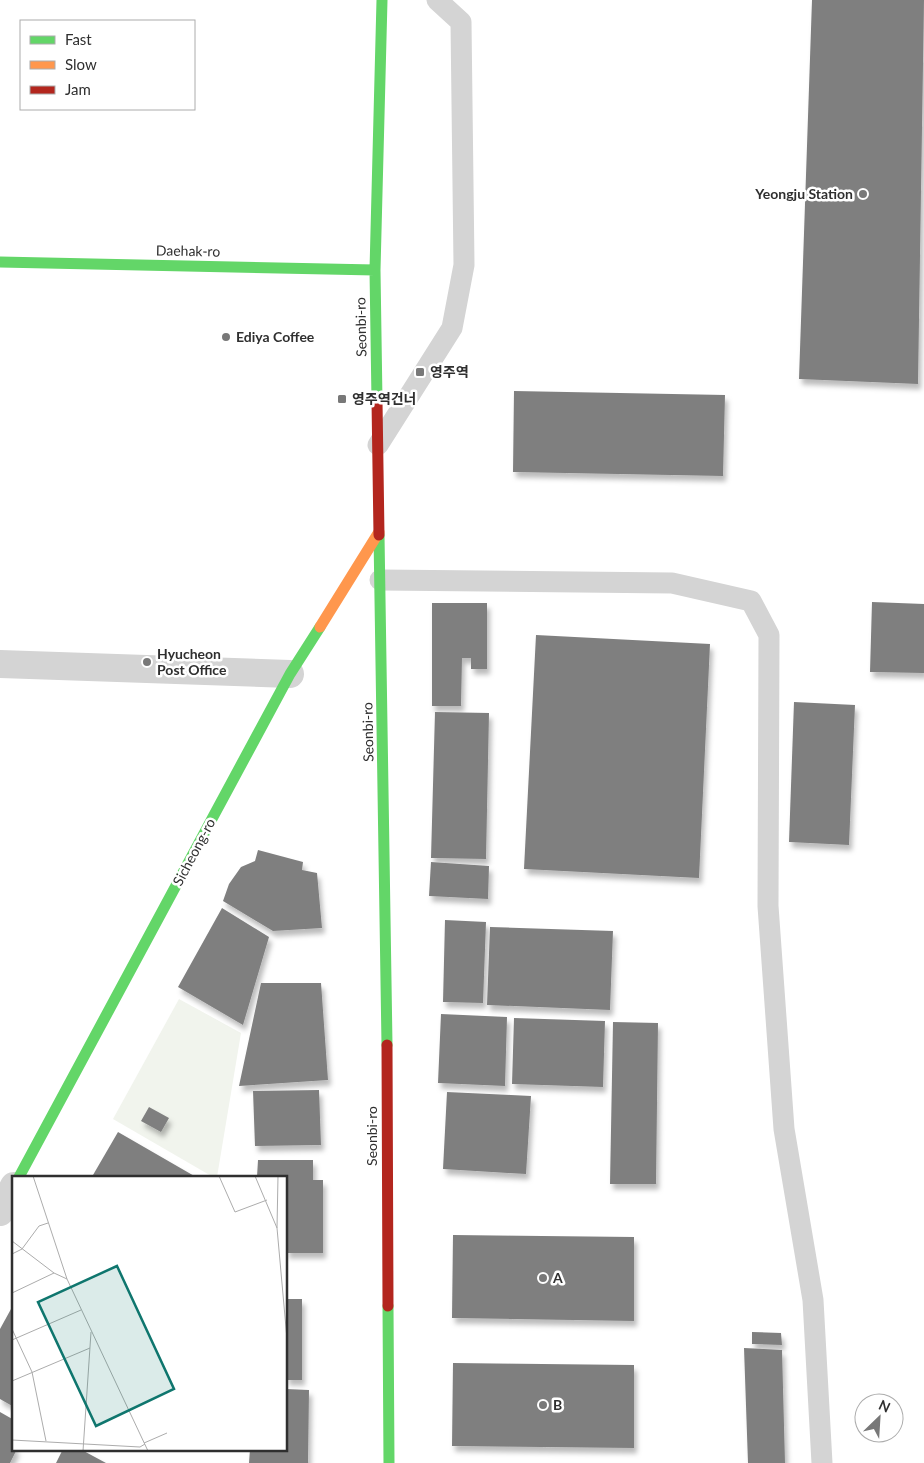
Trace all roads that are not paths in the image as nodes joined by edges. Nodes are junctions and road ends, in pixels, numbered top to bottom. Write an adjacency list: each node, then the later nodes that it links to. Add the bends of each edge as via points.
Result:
1 (382, 0): 4 (main road, Seonbi-ro)
2 (437, 0): 5 (lane, via 461,22 464,265 452,328)
3 (0, 262): 4 (main road, Daehak-ro)
4 (375, 270): 5 (main road, Seonbi-ro)
5 (378, 445): 6 (main road, Seonbi-ro)
6 (379, 532): 7 (main road, Seonbi-ro); 9 (main road, Sicheong-ro)
7 (380, 580): 13 (main road, Seonbi-ro, via 387,992); 14 (lane, via 672,583 751,601 769,635 768,906 784,1129 813,1300)
8 (0, 664): 9 (street)
9 (290, 674): 10 (main road, Sicheong-ro)
10 (20, 1176)
11 (12, 1190): 12 (street)
12 (0, 1212)
13 (389, 1463)
14 (822, 1463)

